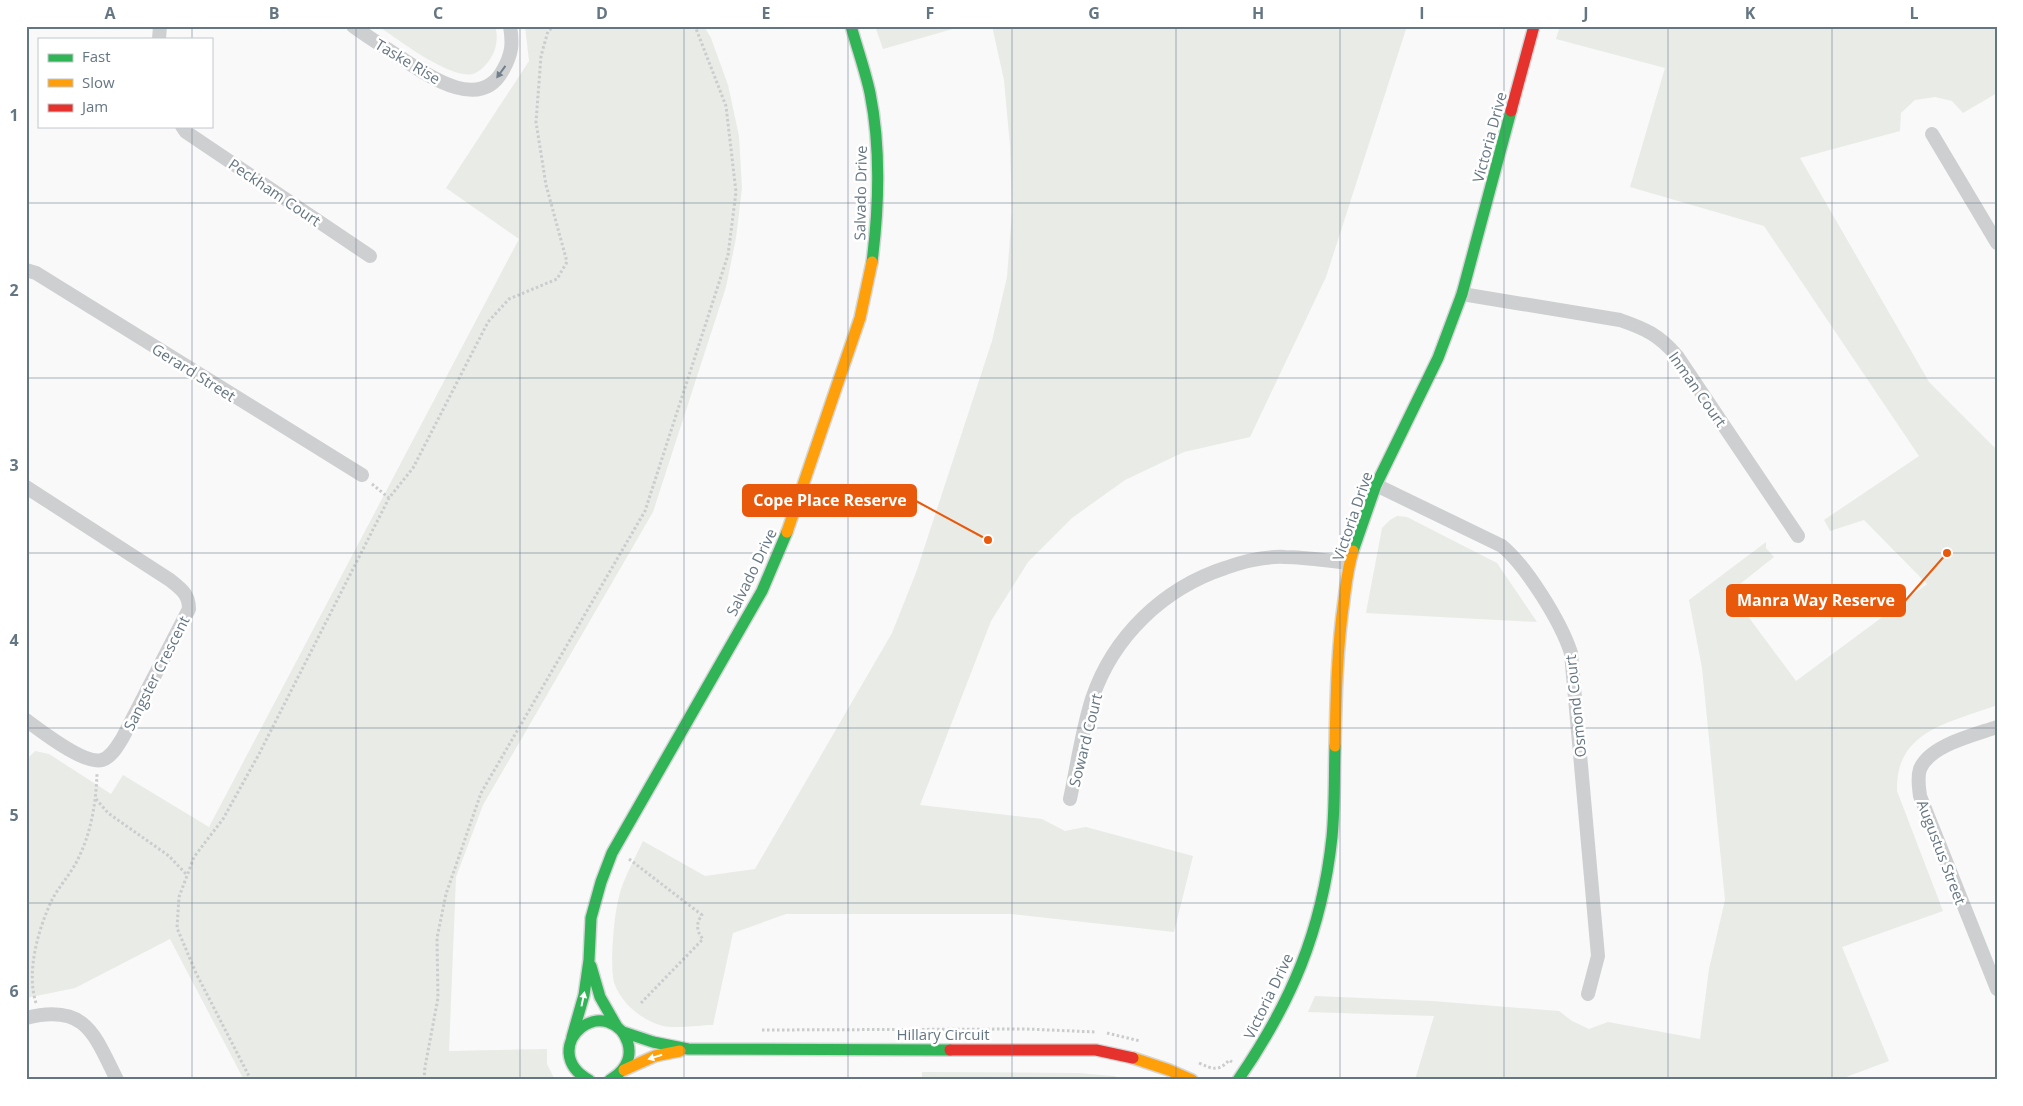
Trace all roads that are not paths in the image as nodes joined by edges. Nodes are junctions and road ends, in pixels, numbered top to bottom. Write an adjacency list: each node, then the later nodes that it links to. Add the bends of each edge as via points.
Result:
1 (352, 26): 2 (street, Taske Rise, one-way to 1, via 510,57 500,76 483,88 460,89 435,80)
2 (510, 26)
3 (851, 26): 19 (street, Salvado Drive, via 870,93 878,160 876,232 860,318 783,543 762,591 612,853 591,918)
4 (1534, 26): 10 (street, Victoria Drive)
5 (183, 128): 8 (street, Peckham Court)
6 (1932, 134): 7 (street)
7 (1997, 243)
8 (370, 256)
9 (26, 270): 11 (street, Gerard Street, via 36,273)
10 (1462, 294): 12 (street, Victoria Drive, via 1438,358); 14 (street, Inman Court, via 1620,320 1664,341)
11 (362, 475)
12 (1376, 485): 15 (street, Victoria Drive); 21 (street, Osmond Court, via 1502,546 1525,572 1566,638 1571,653 1598,956)
13 (26, 487): 16 (street, Sangster Crescent, via 170,580 189,601 186,619 123,737 110,755 97,760 68,748)
14 (1798, 536)
15 (1349, 564): 18 (street, Soward Court, via 1284,556 1246,561 1202,576 1165,597 1130,631 1110,660 1092,699); 31 (street, Victoria Drive, via 1337,670 1332,836 1320,906 1297,978 1262,1045)
16 (27, 722)
17 (1997, 727): 20 (street, Augustus Street, via 1940,748 1920,768 1918,781 1920,796)
18 (1070, 800)
19 (589, 960): 23 (street, Salvado Drive, via 600,997); 24 (street, Salvado Drive, one-way to 19, via 584,995)
20 (1997, 989)
21 (1588, 994)
22 (26, 1018): 28 (street, via 53,1014 77,1019 95,1038)
23 (619, 1028): 24 (street, via 596,1020 586,1023); 25 (street, Hillary Circuit, via 653,1042); 27 (street, Salvado Drive, via 628,1041 630,1051 628,1061)
24 (572, 1037): 26 (street, Salvado Drive, via 569,1057)
25 (688, 1049): 27 (street, Hillary Circuit, one-way to 27, via 655,1056); 30 (street, Hillary Circuit, via 1096,1050 1142,1060 1179,1072)
26 (579, 1076): 29 (street, Salvado Drive)
27 (617, 1076)
28 (118, 1080)
29 (589, 1080)
30 (1192, 1080)
31 (1238, 1080)

